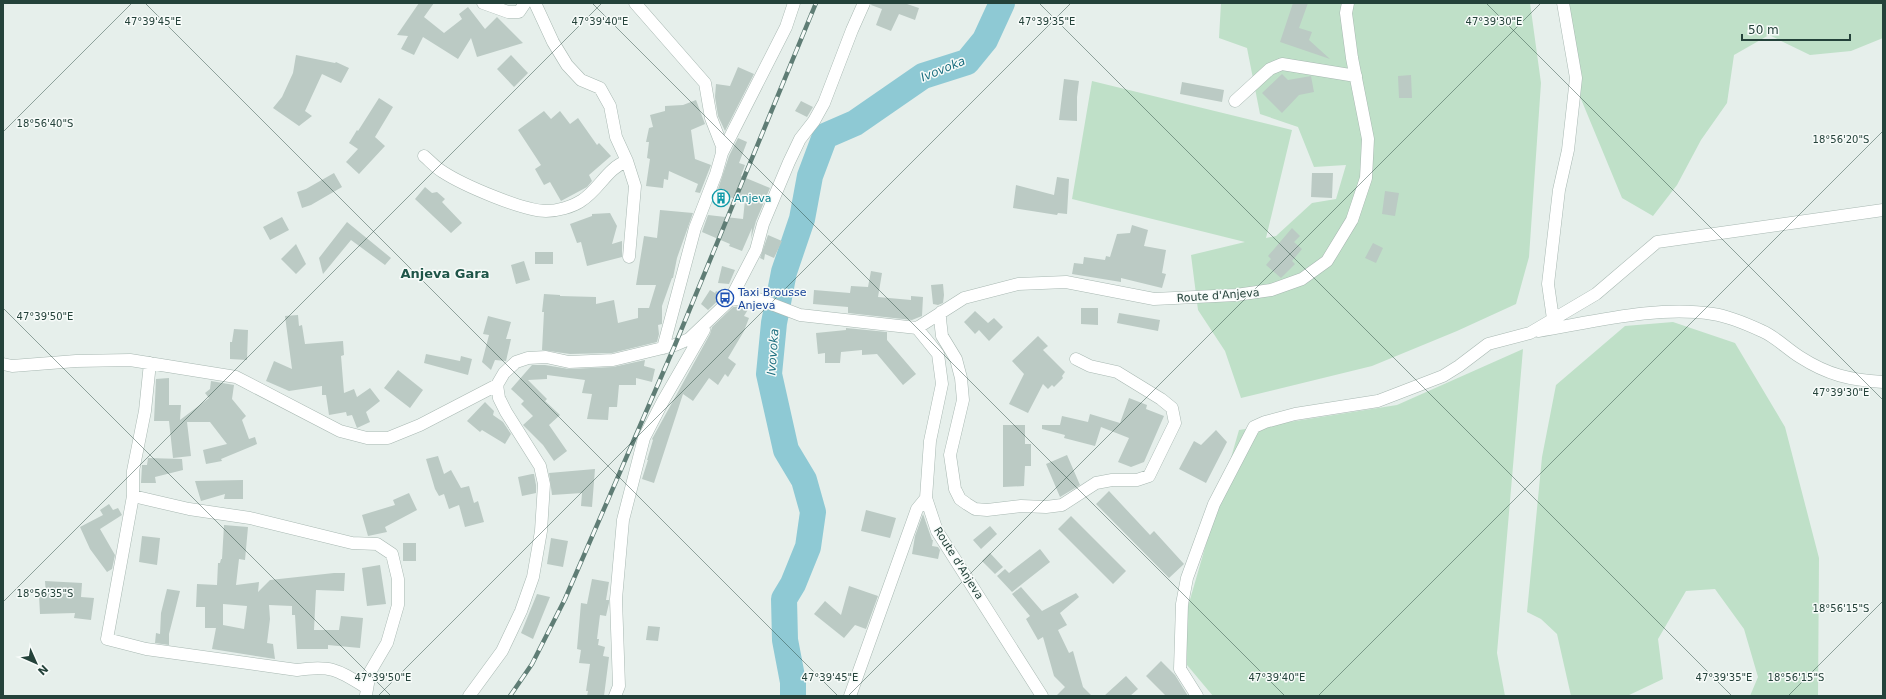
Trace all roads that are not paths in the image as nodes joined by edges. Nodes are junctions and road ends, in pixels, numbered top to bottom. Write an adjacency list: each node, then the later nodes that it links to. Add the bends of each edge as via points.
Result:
1 (483, 3): 2 (street, via 508,12 519,12)
2 (525, 3)
3 (535, 3): 13 (street, via 567,65 581,80 600,88 610,106 616,137)
4 (635, 3): 11 (street, via 705,83 711,118 722,146)
5 (794, 3): 11 (street, via 786,27)
6 (864, 3): 16 (street, via 824,103 800,139 789,162 763,224 756,250)
7 (1348, 3): 9 (street, Route d'Anjeva, via 1346,13)
8 (1564, 3): 18 (street, via 1576,78 1548,284)
9 (1356, 76): 10 (street, via 1282,64 1270,69); 17 (street, Route d'Anjeva, via 1368,139 1366,178 1352,220 1327,261 1302,279 1271,290 1236,295 1154,299 1066,282 1018,284 964,298)
10 (1235, 101)
11 (722, 153): 22 (street, via 694,228)
12 (424, 156): 13 (street, via 442,172 498,198 546,211 581,202 616,165)
13 (627, 161): 15 (street, via 635,186)
14 (1883, 210): 18 (street, via 1658,242 1596,294)
15 (629, 256)
16 (730, 300): 19 (street); 20 (street, via 753,297 800,315)
17 (941, 312): 20 (street, Route d'Anjeva); 23 (street, via 942,336 956,359 963,400 950,455 951,472 960,499 975,510 1062,505 1096,484 1112,480 1137,480 1149,476 1175,423 1172,408 1161,398 1117,372 1090,366)
18 (1552, 319): 21 (street)
19 (710, 320): 22 (street, via 689,339); 32 (street, via 662,401 644,438 633,477 623,520 616,598 619,686)
20 (917, 328): 29 (street, Route d'Anjeva, via 938,354 942,384 930,441)
21 (1530, 333): 26 (street, via 1675,310 1715,314 1763,331 1830,374); 35 (street, via 1488,344 1443,376 1378,401 1296,414 1254,427 1214,504 1187,578 1182,604 1180,669)
22 (663, 348): 27 (street, via 613,360 569,362 528,358 516,362 504,373)
23 (1076, 359)
24 (150, 363): 25 (street, via 130,360 12,366); 27 (street, via 236,377 340,431 367,438 388,438 420,426); 28 (street, via 145,411 133,471)
25 (3, 364)
26 (1883, 382)
27 (497, 386): 31 (street, via 499,398 506,412 540,466 544,484 541,531 533,577 521,611 502,651)
28 (133, 496): 30 (street, via 189,509 250,518 352,543 377,544 392,554 398,579 398,605 387,644 370,672); 30 (street, via 107,639 146,649 297,670 329,668 346,675)
29 (926, 498): 33 (street, via 917,509); 34 (street, Route d'Anjeva, via 937,532)
30 (367, 692)
31 (469, 696)
32 (615, 696)
33 (850, 696)
34 (1042, 696)
35 (1197, 696)

